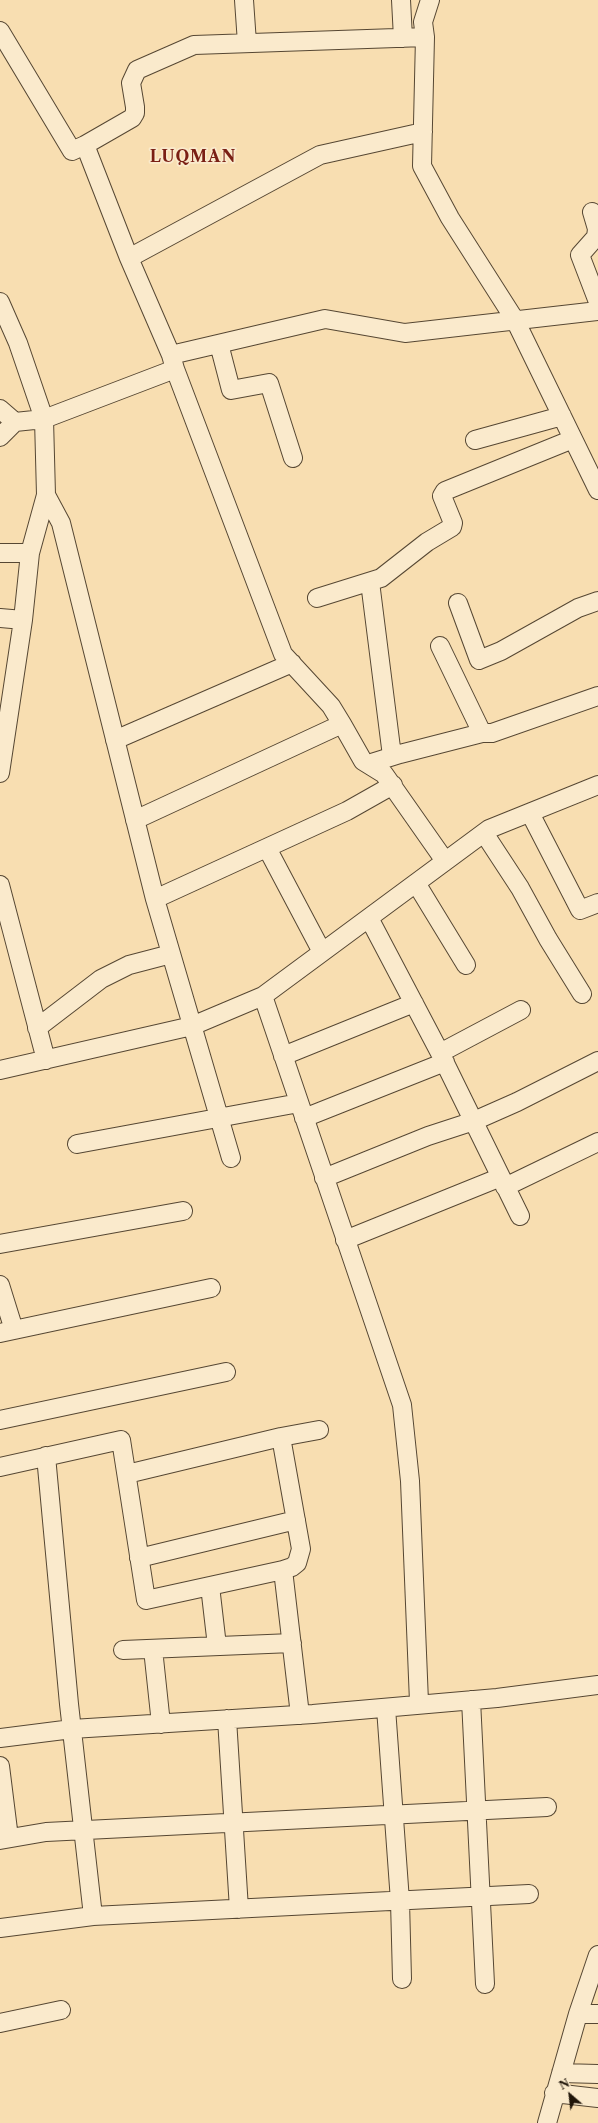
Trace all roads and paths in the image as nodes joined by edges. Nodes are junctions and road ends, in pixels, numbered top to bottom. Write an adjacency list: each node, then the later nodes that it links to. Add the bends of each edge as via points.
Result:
1 (244, 0): 7 (street)
2 (401, 0): 6 (street)
3 (430, 0): 5 (street, via 423,22)
4 (0, 31): 9 (street, via 72,151)
5 (425, 37): 6 (street); 8 (street)
6 (403, 38): 7 (street)
7 (247, 43): 9 (street, via 194,45 137,70 131,83 135,107 132,118)
8 (423, 132): 11 (street, via 320,155); 15 (street, via 422,166 450,218)
9 (85, 145): 11 (street)
10 (592, 212): 13 (street, via 597,229 596,237 580,256)
11 (129, 258): 17 (street)
12 (0, 302): 20 (street, via 18,343)
13 (598, 302)
14 (598, 312): 15 (street)
15 (515, 320): 16 (street, via 405,333 325,319); 19 (street)
16 (219, 344): 17 (street); 25 (street, via 231,390 269,383)
17 (173, 362): 20 (street); 37 (street, via 283,654)
18 (0, 409): 21 (street)
19 (562, 416): 23 (street); 24 (street)
20 (44, 419): 21 (street); 27 (street)
21 (15, 422): 22 (street)
22 (0, 437)
23 (573, 439): 26 (street); 30 (street, via 446,491 442,496 453,523 452,527 427,542 389,573)
24 (476, 440)
25 (293, 458)
26 (598, 490)
27 (46, 495): 29 (street); 41 (street, via 61,523)
28 (0, 553): 29 (street)
29 (30, 553): 35 (street)
30 (370, 582): 31 (street); 42 (street)
31 (317, 598)
32 (598, 601): 33 (street, via 578,608 501,651 479,660)
33 (458, 603)
34 (0, 618): 35 (street)
35 (23, 620): 44 (street)
36 (440, 646): 40 (street)
37 (292, 663): 39 (street, via 331,706); 41 (street)
38 (598, 696): 40 (street, via 492,733)
39 (342, 724): 43 (street, via 363,761); 48 (street)
40 (482, 733): 42 (street)
41 (115, 740): 48 (street)
42 (392, 756): 43 (street)
43 (368, 764): 45 (street, via 384,774)
44 (0, 773)
45 (393, 785): 50 (street, via 346,811); 51 (street)
46 (598, 786): 47 (street)
47 (530, 813): 49 (street); 55 (street, via 580,910)
48 (135, 820): 54 (street)
49 (484, 833): 51 (street); 60 (street, via 520,888)
50 (267, 848): 54 (street); 57 (street)
51 (445, 861): 52 (street)
52 (416, 883): 56 (street); 59 (street)
53 (0, 885): 65 (street)
54 (155, 898): 58 (street)
55 (598, 903)
56 (369, 918): 57 (street); 62 (street)
57 (322, 952): 61 (street)
58 (171, 954): 64 (street); 65 (street, via 129,966 101,979)
59 (466, 965)
60 (582, 994)
61 (263, 996): 64 (street); 66 (street)
62 (414, 1003): 66 (street); 67 (street)
63 (521, 1010): 67 (street)
64 (192, 1026): 68 (street); 72 (street)
65 (37, 1028): 68 (street)
66 (283, 1056): 71 (street)
67 (443, 1057): 71 (street); 73 (street)
68 (46, 1060): 70 (street)
69 (598, 1061): 73 (street)
70 (0, 1070)
71 (301, 1110): 72 (street); 77 (street)
72 (220, 1118): 75 (street); 76 (street)
73 (474, 1121): 77 (street, via 428,1136); 78 (street)
74 (598, 1142): 78 (street)
75 (78, 1144)
76 (231, 1158)
77 (324, 1178): 81 (street)
78 (503, 1182): 80 (street); 81 (street)
79 (183, 1211): 82 (street)
80 (520, 1216)
81 (345, 1240): 103 (street, via 402,1405 410,1481)
82 (0, 1244)
83 (0, 1285): 85 (street)
84 (211, 1288): 85 (street)
85 (7, 1332)
86 (226, 1372): 87 (street)
87 (0, 1420)
88 (319, 1430): 89 (street)
89 (281, 1437): 92 (street); 93 (street)
90 (46, 1456): 91 (street); 92 (street, via 121,1440); 108 (street)
91 (0, 1467)
92 (126, 1474): 94 (street)
93 (296, 1520): 94 (street); 95 (street, via 302,1549 297,1563)
94 (139, 1558): 96 (street, via 146,1600)
95 (283, 1570): 96 (street); 97 (street)
96 (210, 1586): 98 (street)
97 (292, 1643): 98 (street); 105 (street)
98 (217, 1646): 99 (street)
99 (153, 1649): 100 (street); 107 (street)
100 (122, 1650)
101 (598, 1685): 102 (street)
102 (471, 1700): 104 (street); 112 (street)
103 (419, 1702)
104 (386, 1708): 105 (street); 113 (street)
105 (300, 1715): 106 (street)
106 (227, 1719): 107 (street); 114 (street)
107 (161, 1724): 108 (street)
108 (72, 1729): 109 (street); 115 (street)
109 (0, 1738)
110 (0, 1766): 116 (street)
111 (547, 1807): 112 (street)
112 (477, 1810): 113 (street); 118 (street)
113 (394, 1814): 114 (street); 119 (street)
114 (234, 1822): 115 (street); 120 (street)
115 (83, 1830): 116 (street, via 46,1832); 121 (street)
116 (5, 1839)
117 (529, 1894): 118 (street)
118 (481, 1896): 119 (street); 125 (street)
119 (400, 1901): 120 (street); 124 (street)
120 (239, 1909): 121 (street)
121 (93, 1916): 122 (street)
122 (0, 1928)
123 (597, 1960): 127 (street)
124 (402, 1979)
125 (485, 1984)
126 (61, 2010): 129 (street)
127 (578, 2014): 128 (street); 130 (street)
128 (598, 2014)
129 (0, 2023)
130 (561, 2073): 131 (street); 132 (street)
131 (598, 2074)
132 (554, 2093): 133 (street); 135 (street)
133 (590, 2097): 134 (street)
134 (598, 2112)
135 (547, 2123)

